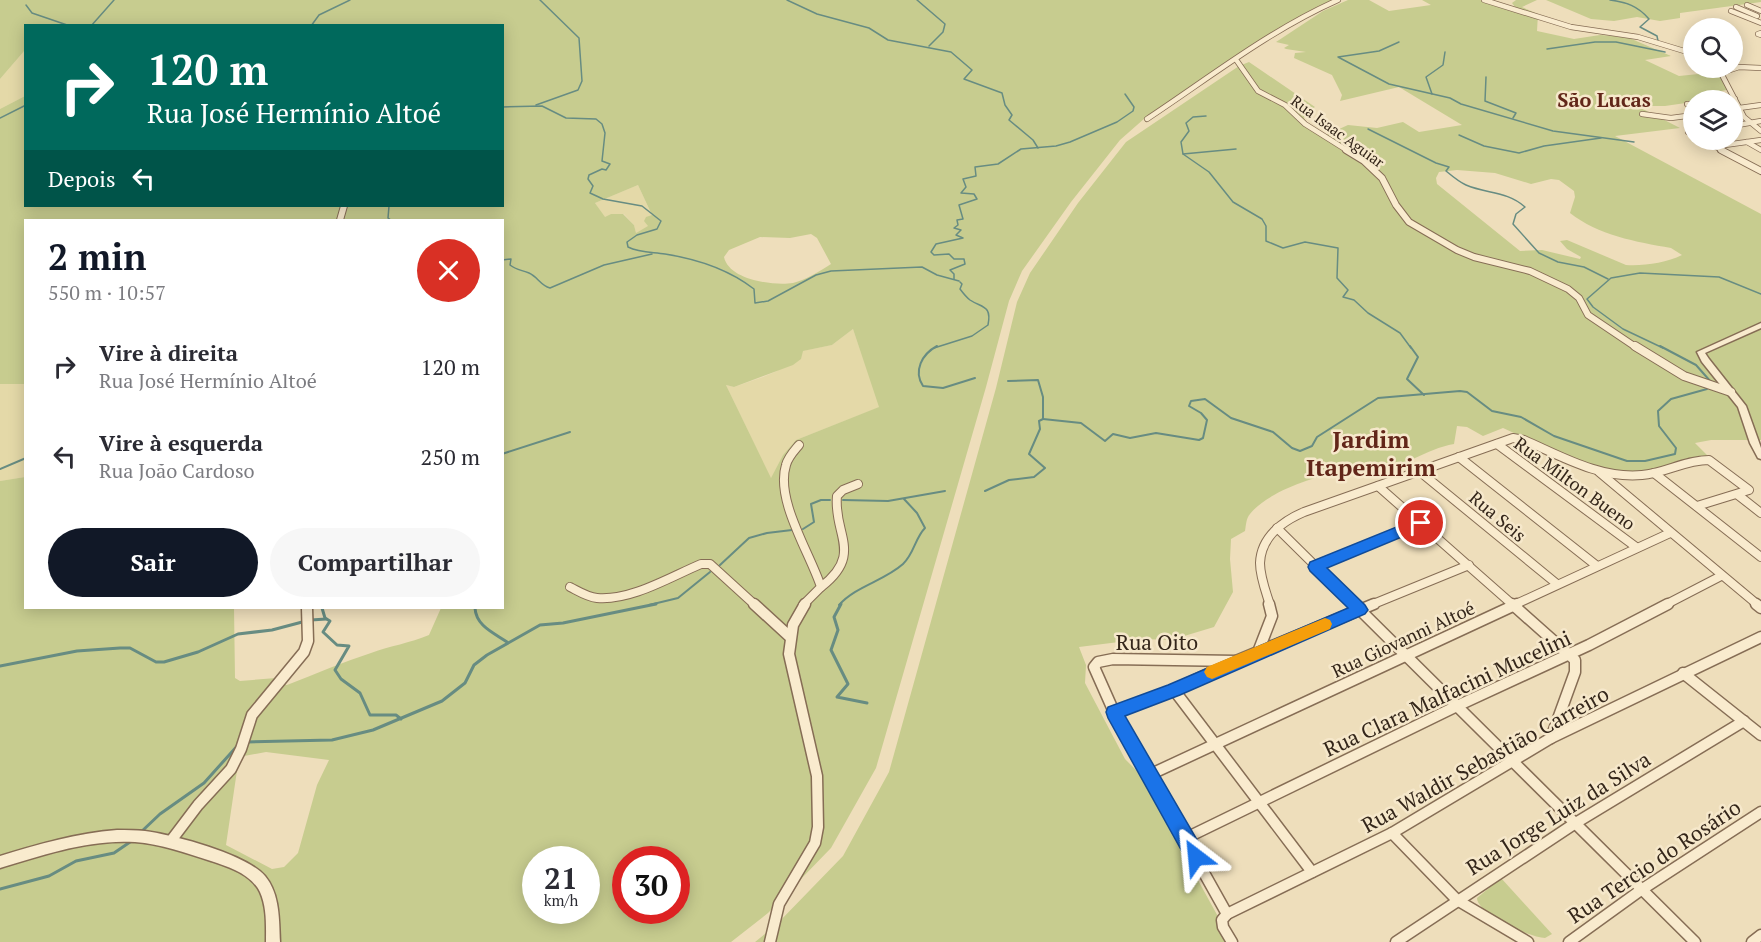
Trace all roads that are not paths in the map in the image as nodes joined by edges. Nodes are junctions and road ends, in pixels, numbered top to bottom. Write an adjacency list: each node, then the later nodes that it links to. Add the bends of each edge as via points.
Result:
1 (1338, 0): 9 (street, via 1315,10)
2 (1484, 0): 8 (street, via 1571,27 1638,37)
3 (1747, 5): 6 (street)
4 (1736, 7): 7 (street)
5 (1731, 11): 7 (street)
6 (1761, 11)
7 (1761, 20)
8 (1683, 51)
9 (1237, 61): 19 (street); 31 (street, Rua Isaac Aguiar, via 1258,91 1285,105 1305,124 1364,161 1382,178 1409,222 1457,250 1530,271 1568,289 1579,298 1588,315 1609,331 1684,376)
10 (1743, 64): 11 (street)
11 (1754, 67): 12 (street); 13 (street, via 1721,71)
12 (1761, 68)
13 (1730, 90)
14 (1761, 105): 15 (street)
15 (1743, 107)
16 (1743, 113): 21 (street)
17 (1642, 114): 18 (street)
18 (1683, 116)
19 (1147, 119)
20 (1761, 121): 21 (street)
21 (1750, 123): 22 (street); 23 (street)
22 (1743, 124)
23 (1761, 131)
24 (1761, 140): 26 (street)
25 (1743, 142): 26 (street)
26 (1746, 142): 28 (street)
27 (1724, 150): 29 (street)
28 (1761, 150)
29 (1761, 171)
30 (1761, 325): 31 (street, via 1701,352)
31 (1731, 392): 34 (street, via 1746,415 1750,436)
32 (1497, 444): 35 (street); 36 (street, via 1513,438 1524,440); 47 (street, Rua Milton Bueno)
33 (799, 445): 55 (street, via 785,467 786,487)
34 (1761, 456)
35 (1459, 457): 37 (street); 50 (street)
36 (1597, 470): 38 (street, via 1624,476); 46 (street)
37 (1419, 471): 40 (street); 53 (street, Rua Seis)
38 (1654, 473): 41 (street, via 1703,459 1746,486 1749,492); 42 (street)
39 (858, 484): 55 (street, via 837,496 843,558 830,581)
40 (1378, 486): 44 (street); 45 (street, via 1290,519)
41 (1738, 495): 42 (street); 43 (street)
42 (1697, 506): 48 (street)
43 (1761, 513)
44 (1421, 523): 49 (street); 51 (street)
45 (1277, 528): 51 (street); 62 (street, via 1261,556 1272,616)
46 (1670, 533): 47 (street, Rua Giovanni Altoé); 52 (street)
47 (1636, 547): 50 (street, Rua Giovanni Altoé)
48 (1761, 556)
49 (1469, 565): 56 (street); 59 (street)
50 (1597, 566): 53 (street, Rua Giovanni Altoé)
51 (1316, 567): 59 (street)
52 (1721, 576): 57 (street); 63 (street, Rua Clara Malfacini Mucelini)
53 (1557, 584): 56 (street, Rua Giovanni Altoé)
54 (570, 587): 60 (street, via 590,596 607,597 710,564)
55 (821, 587): 60 (street, via 802,604)
56 (1516, 606): 63 (street); 64 (street, Rua Giovanni Altoé)
57 (1761, 608)
58 (307, 609): 81 (street, via 308,642 304,652 252,715 231,769)
59 (1360, 610): 62 (street); 64 (street)
60 (789, 636): 89 (street, via 789,654 817,776 818,827 815,843 779,904)
61 (1761, 637): 66 (street, Rua Waldir Sebastião Carreiro)
62 (1258, 652): 65 (street)
63 (1571, 654): 68 (street, Rua Clara Malfacini Mucelini); 72 (street, via 1575,672)
64 (1405, 656): 68 (street); 73 (street, Rua Giovanni Altoé)
65 (1236, 661): 67 (street); 69 (street, Rua Oito, via 1098,662 1095,675)
66 (1683, 673): 70 (street); 72 (street, Rua Waldir Sebastião Carreiro)
67 (1174, 690): 69 (street); 73 (street)
68 (1456, 706): 74 (street); 76 (street, Rua Clara Malfacini Mucelini)
69 (1114, 712): 75 (street)
70 (1744, 721): 71 (street); 78 (street, Rua Jorge Luiz da Silva)
71 (1761, 735)
72 (1551, 738): 74 (street, Rua Waldir Sebastião Carreiro)
73 (1216, 744): 75 (street, Rua Giovanni Altoé); 76 (street)
74 (1513, 762): 78 (street); 79 (street, Rua Waldir Sebastião Carreiro)
75 (1149, 775): 80 (street)
76 (1261, 802): 80 (street, Rua Clara Malfacini Mucelini); 83 (street)
77 (1761, 812): 84 (street, Rua Tercio do Rosário)
78 (1574, 824): 84 (street); 85 (street, Rua Jorge Luiz da Silva)
79 (1392, 833): 83 (street, Rua Waldir Sebastião Carreiro); 85 (street)
80 (1186, 838): 86 (street)
81 (170, 842): 82 (street, via 134,836 103,837); 88 (street, via 233,861 257,874 271,907)
82 (0, 862)
83 (1312, 872): 86 (street, Rua Waldir Sebastião Carreiro)
84 (1641, 890): 93 (street, Rua Tercio do Rosário); 94 (street)
85 (1457, 900): 91 (street, Rua Jorge Luiz da Silva); 92 (street)
86 (1227, 914): 90 (street, via 1222,920 1223,927)
87 (1761, 935): 95 (street)
88 (273, 942)
89 (770, 942)
90 (1232, 942)
91 (1396, 942)
92 (1528, 942)
93 (1569, 942)
94 (1695, 942)
95 (1752, 942)

